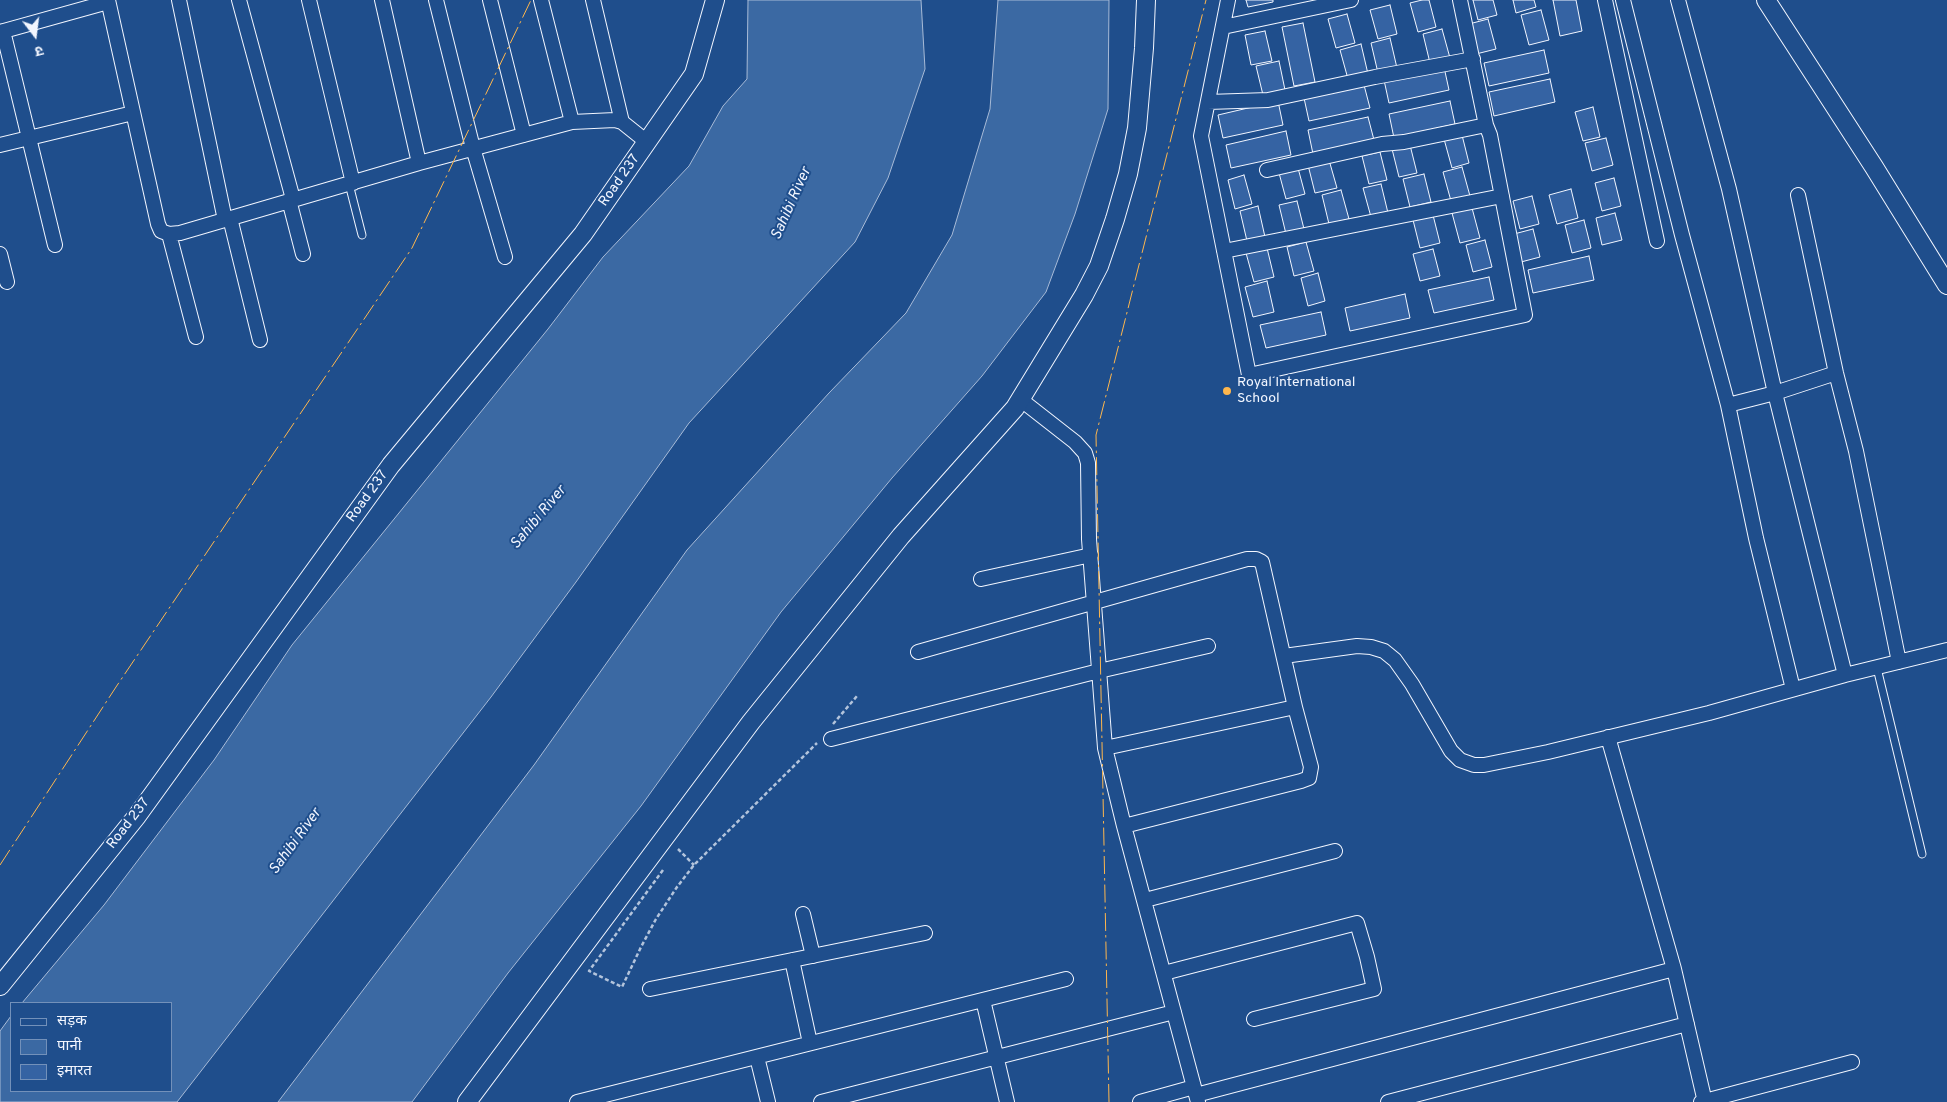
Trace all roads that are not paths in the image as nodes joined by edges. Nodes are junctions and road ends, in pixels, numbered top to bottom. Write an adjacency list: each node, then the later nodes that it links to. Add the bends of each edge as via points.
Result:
1 (179, 0): 38 (street)
2 (239, 0): 37 (street)
3 (310, 0): 34 (street)
4 (382, 0): 32 (street)
5 (436, 0): 31 (street)
6 (490, 0): 27 (street)
7 (541, 0): 24 (street)
8 (593, 0): 25 (street)
9 (715, 0): 29 (street, Road 237, via 694,74)
10 (1146, 0): 53 (street, via 1137,128 1115,219 1099,266 1084,295)
11 (1228, 0): 19 (street)
12 (1351, 0): 19 (street)
13 (1460, 0): 21 (street)
14 (1605, 0): 41 (street)
15 (1623, 0): 54 (street)
16 (1678, 0): 52 (street, via 1729,189)
17 (1766, 0): 48 (street)
18 (108, 1): 20 (street); 23 (street)
19 (1222, 27): 22 (street)
20 (1, 31): 28 (street)
21 (1473, 59): 22 (street, via 1268,100); 26 (street)
22 (1208, 102): 43 (street, via 1201,136)
23 (133, 113): 28 (street); 39 (street, via 158,224)
24 (572, 122): 25 (street); 27 (street)
25 (622, 122): 29 (street)
26 (1486, 125): 33 (street); 36 (street)
27 (524, 135): 31 (street)
28 (29, 138): 30 (street); 42 (street)
29 (647, 142): 82 (street, Road 237, via 583,234 391,466 137,816)
30 (0, 145)
31 (472, 148): 32 (street); 46 (street)
32 (419, 163): 34 (street)
33 (1267, 170)
34 (351, 183): 37 (street); 40 (lane)
35 (1798, 195): 51 (street)
36 (1502, 196): 43 (street); 43 (street, via 1525,315 1249,375)
37 (291, 199): 38 (street); 45 (street)
38 (227, 219): 39 (street); 50 (street)
39 (169, 234): 49 (street)
40 (362, 235)
41 (1657, 241)
42 (55, 245)
43 (1224, 251)
44 (0, 254): 47 (street)
45 (303, 254)
46 (505, 258)
47 (7, 282)
48 (1947, 285)
49 (196, 337)
50 (260, 340)
51 (1836, 373): 52 (street); 62 (street, via 1856,451)
52 (1775, 393): 54 (street); 65 (street)
53 (1020, 399): 55 (street, via 1085,453 1088,463); 94 (street, via 901,536 751,722)
54 (1728, 405): 66 (street)
55 (1090, 555): 56 (street); 57 (street)
56 (981, 579)
57 (1094, 602): 60 (street); 61 (street, via 1256,559 1262,562); 64 (street)
58 (1208, 646): 64 (street)
59 (1947, 650): 62 (street)
60 (918, 652)
61 (1284, 656): 67 (street); 69 (street, via 1357,646 1384,651 1395,660 1412,684 1451,751 1460,760 1474,764 1484,765)
62 (1899, 662): 63 (street)
63 (1877, 668): 65 (street); 73 (lane)
64 (1099, 671): 68 (street); 70 (street)
65 (1846, 675): 66 (street)
66 (1793, 690): 69 (street)
67 (1295, 707): 70 (street); 71 (street, via 1311,767 1309,778)
68 (826, 737)
69 (1608, 738): 79 (street)
70 (1105, 748): 71 (street)
71 (1124, 826): 74 (street)
72 (1335, 851): 74 (street)
73 (1922, 854)
74 (1145, 900): 80 (street)
75 (803, 914): 77 (street)
76 (925, 933): 77 (street)
77 (813, 956): 78 (street)
78 (792, 960): 83 (street); 88 (street)
79 (1674, 969): 87 (street); 92 (street)
80 (1164, 973): 85 (street); 86 (street, via 1357,923 1374,989)
81 (1066, 979): 84 (street)
82 (2, 981)
83 (650, 989)
84 (983, 1000): 88 (street); 90 (street)
85 (1174, 1012): 90 (street); 92 (street)
86 (1254, 1019)
87 (1688, 1024): 100 (street); 101 (street)
88 (810, 1043): 89 (street)
89 (757, 1057): 93 (street); 96 (street)
90 (996, 1058): 97 (street); 98 (street)
91 (1852, 1062): 101 (street)
92 (1196, 1095): 99 (street)
93 (602, 1099): 95 (street)
94 (467, 1102)
95 (577, 1102)
96 (768, 1102)
97 (821, 1102)
98 (1007, 1102)
99 (1140, 1102)
100 (1388, 1102)
101 (1704, 1102)

